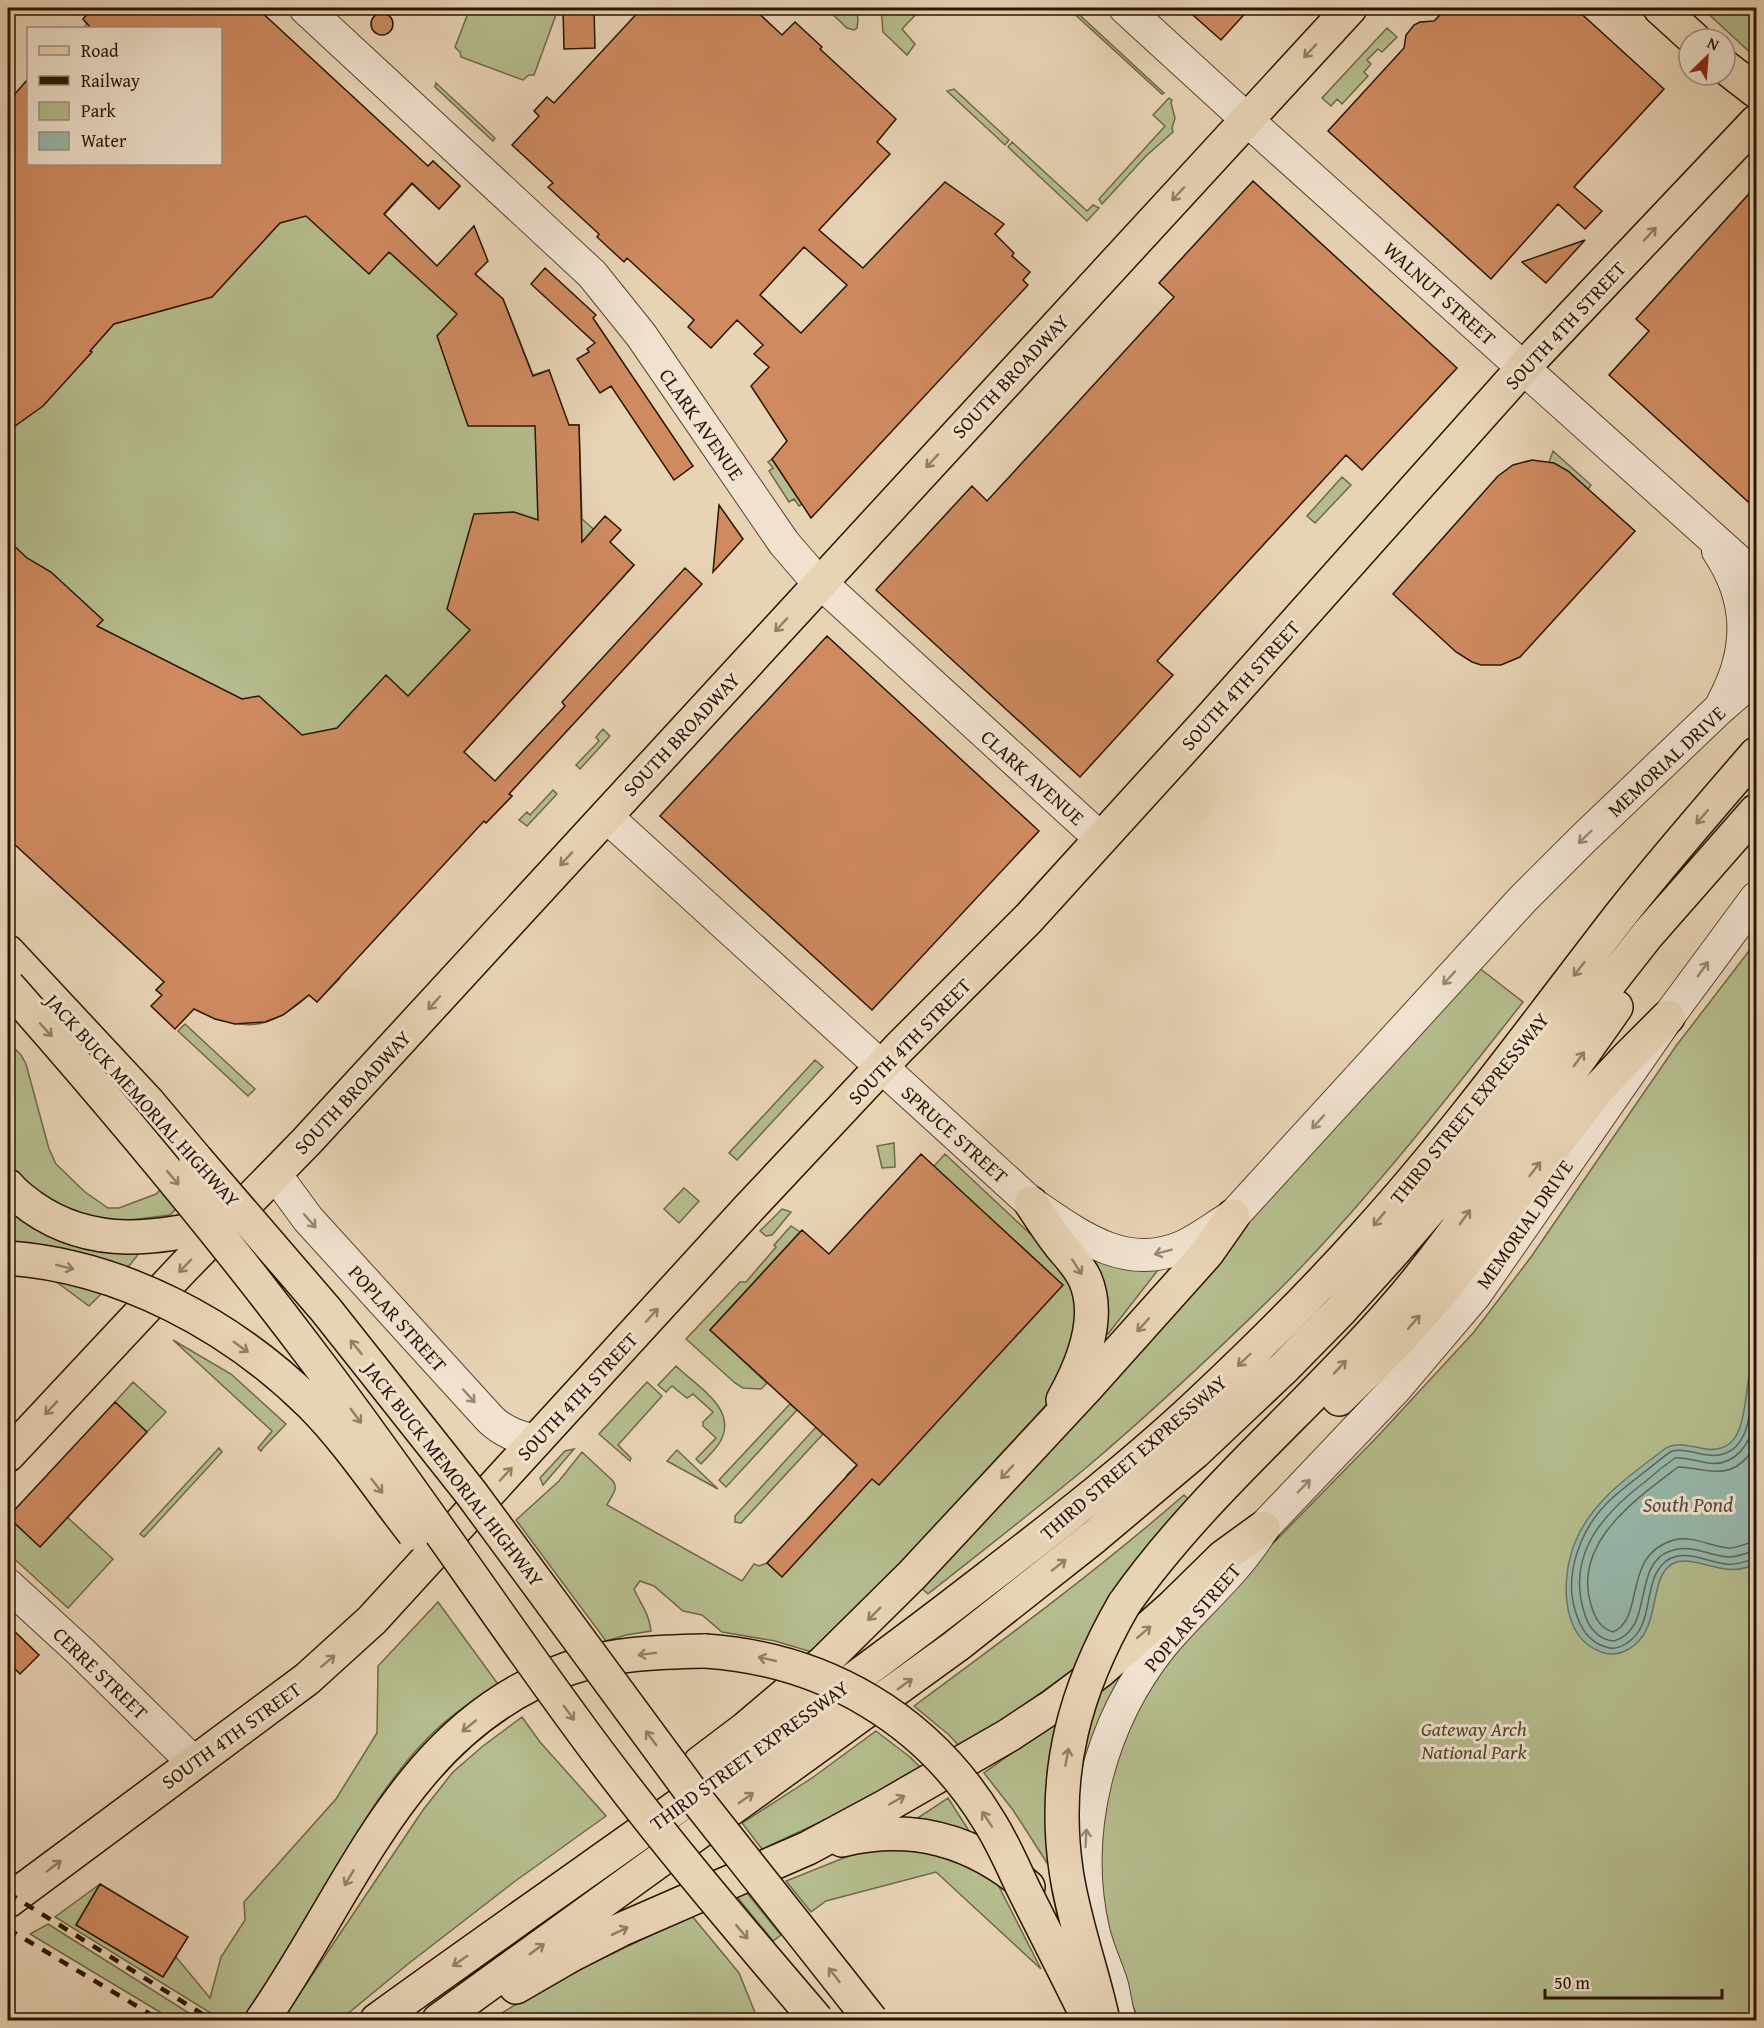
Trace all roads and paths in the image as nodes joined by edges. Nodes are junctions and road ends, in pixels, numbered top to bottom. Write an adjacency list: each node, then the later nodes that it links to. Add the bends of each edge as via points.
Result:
1 (305, 8): 13 (street, CLARK AVENUE, via 592,274 641,335 784,543)
2 (1125, 8): 8 (street, WALNUT STREET)
3 (1350, 8): 8 (main road, SOUTH BROADWAY, one-way to 8)
4 (1660, 8): 5 (main road)
5 (1681, 27)
6 (1737, 76): 7 (main road)
7 (1756, 91)
8 (1247, 119): 10 (street, WALNUT STREET); 13 (main road, SOUTH BROADWAY, one-way to 13)
9 (1756, 122): 10 (main road, SOUTH 4TH STREET, one-way to 9)
10 (1523, 368): 11 (street, WALNUT STREET); 19 (main road, SOUTH 4TH STREET)
11 (1701, 527): 12 (street, WALNUT STREET); 15 (street, via 1730,573 1741,599 1744,620 1741,660)
12 (1756, 577)
13 (821, 582): 18 (main road, SOUTH BROADWAY, one-way to 18); 19 (street, CLARK AVENUE)
14 (1756, 677): 15 (street, MEMORIAL DRIVE)
15 (1718, 710): 29 (street, MEMORIAL DRIVE, one-way to 29, via 1522,900)
16 (1756, 754): 42 (main road, THIRD STREET EXPRESSWAY, one-way to 42, via 1626,909 1368,1233 1206,1398 926,1626)
17 (1756, 811): 20 (main road, THIRD STREET EXPRESSWAY)
18 (606, 816): 25 (street, SPRUCE STREET); 26 (main road, SOUTH BROADWAY, one-way to 26)
19 (1101, 839): 25 (main road, SOUTH 4TH STREET, via 1029,918)
20 (1697, 879): 36 (main road, one-way to 20, via 1391,1312 1444,1246 1636,979); 45 (main road, THIRD STREET EXPRESSWAY, one-way to 20, via 956,1646 1195,1452 1285,1367 1395,1250 1451,1185 1635,950)
21 (1756, 898): 24 (street, MEMORIAL DRIVE, one-way to 21)
22 (8, 952): 48 (main road, JACK BUCK MEMORIAL HIGHWAY, one-way to 22, bridge, via 698,1801 471,1493 326,1310 148,1102)
23 (8, 986): 38 (main road, JACK BUCK MEMORIAL HIGHWAY, one-way to 38, bridge, via 240,1260)
24 (1668, 1017): 35 (street, MEMORIAL DRIVE, one-way to 24, via 1396,1388 1475,1295); 36 (main road, one-way to 24, via 1336,1402 1399,1340 1447,1285 1598,1089)
25 (881, 1067): 28 (street, SPRUCE STREET); 33 (main road, SOUTH 4TH STREET, one-way to 25)
26 (275, 1174): 30 (main road, SOUTH BROADWAY); 33 (street, POPLAR STREET, one-way to 33, via 308,1219 493,1422 517,1436)
27 (8, 1186): 30 (main road, via 47,1218 98,1235 151,1237)
28 (1031, 1203): 29 (street, SPRUCE STREET, one-way to 28, via 1183,1246 1145,1256 1106,1248); 32 (main road, one-way to 32, via 1081,1272 1091,1312 1086,1347 1075,1377)
29 (1233, 1216): 32 (main road, one-way to 32, via 1207,1253)
30 (227, 1222): 34 (main road, SOUTH BROADWAY, one-way to 34)
31 (8, 1258): 38 (main road, one-way to 38, bridge, via 101,1276 142,1291 189,1313 262,1362 312,1405 437,1563 464,1593)
32 (1047, 1429): 42 (main road, one-way to 42, via 912,1575 824,1662 745,1729 591,1847)
33 (537, 1440): 39 (main road, SOUTH 4TH STREET, one-way to 33, via 334,1657)
34 (8, 1455)
35 (1263, 1528): 40 (main road, one-way to 35, via 963,1762 1053,1706 1101,1670 1223,1557); 49 (street, POPLAR STREET, one-way to 35, via 1116,2001 1093,1929 1085,1870 1086,1831 1095,1784 1117,1721 1136,1682 1162,1646 1242,1560)
36 (1169, 1545): 49 (main road, one-way to 36, bridge, via 1066,1871 1061,1812 1068,1752 1083,1690 1095,1660 1124,1604)
37 (8, 1585): 39 (street, CERRE STREET)
38 (510, 1632): 47 (main road, JACK BUCK MEMORIAL HIGHWAY, one-way to 47, bridge, via 674,1848)
39 (193, 1762): 41 (main road, SOUTH 4TH STREET, one-way to 39)
40 (808, 1848): 46 (main road, one-way to 40, via 620,1930); 49 (main road, via 853,1837 907,1833 948,1841 991,1860 1033,1891 1050,1912)
41 (8, 1901)
42 (507, 1928): 44 (main road, THIRD STREET EXPRESSWAY, one-way to 44)
43 (261, 2020): 49 (main road, one-way to 43, bridge, via 989,1821 945,1762 916,1734 885,1709 823,1678 762,1658 705,1651 657,1652 571,1668 526,1687 466,1728 433,1758 399,1800)
44 (377, 2020)
45 (439, 2020)
46 (459, 2020)
47 (817, 2020)
48 (871, 2020)
49 (1109, 2020)

